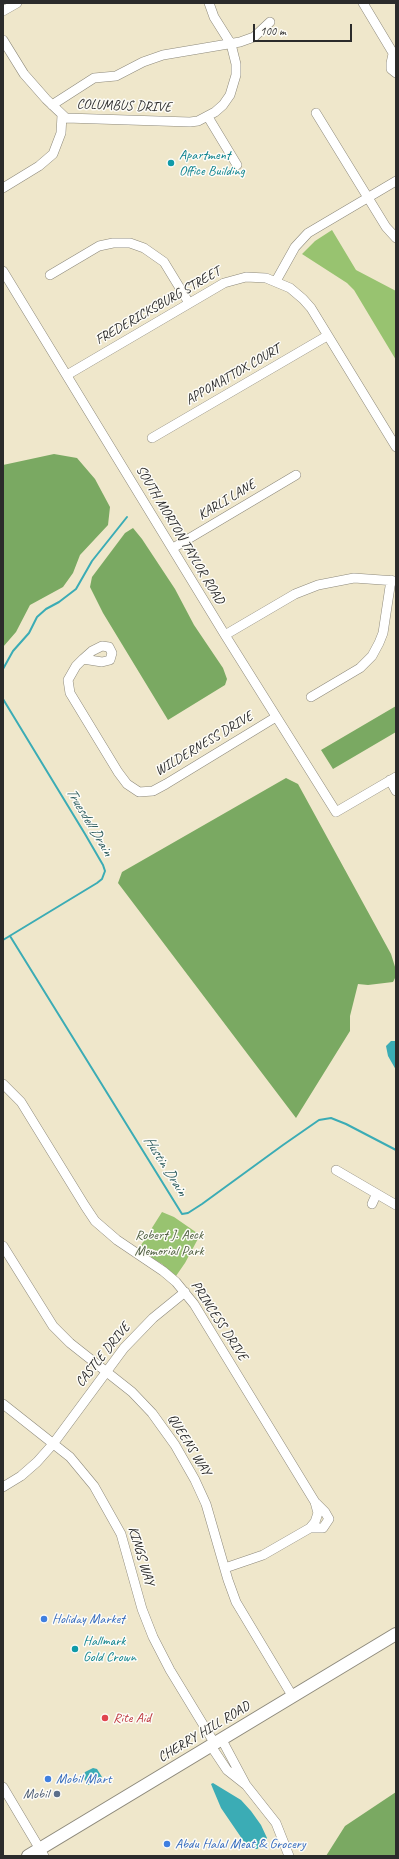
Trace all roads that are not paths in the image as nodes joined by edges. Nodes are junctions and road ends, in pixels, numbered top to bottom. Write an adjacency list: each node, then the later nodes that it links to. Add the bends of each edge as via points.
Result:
1 (17, 3): 4 (street)
2 (209, 3): 7 (street, via 214,17)
3 (363, 3): 8 (street)
4 (3, 11)
5 (270, 22): 7 (street, via 254,37)
6 (3, 40): 10 (street, COLUMBUS DRIVE, via 24,74)
7 (231, 44): 10 (street, via 153,58 116,76 94,78); 13 (street, via 236,64 234,86 222,105)
8 (394, 56): 9 (street, via 391,63)
9 (396, 73)
10 (52, 105): 12 (street, COLUMBUS DRIVE)
11 (316, 113): 17 (street)
12 (62, 115): 13 (street, COLUMBUS DRIVE, via 71,118 190,122); 16 (street, via 61,133 53,154 39,166)
13 (208, 117): 14 (street)
14 (237, 166)
15 (396, 181): 17 (street)
16 (3, 188)
17 (368, 197): 18 (street, via 386,227); 21 (street, via 304,237 295,247)
18 (396, 238)
19 (3, 271): 24 (street, SOUTH MORTON TAYLOR ROAD)
20 (50, 275): 22 (street, via 99,246 130,243 159,257 170,269)
21 (276, 281): 22 (street, FREDERICKSBURG STREET, via 256,277 235,279); 23 (street, FREDERICKSBURG STREET, via 303,299)
22 (190, 303): 24 (street, FREDERICKSBURG STREET)
23 (327, 336): 25 (street, APPOMATTOX COURT); 26 (street, FREDERICKSBURG STREET)
24 (67, 375): 28 (street, SOUTH MORTON TAYLOR ROAD)
25 (152, 438)
26 (396, 447)
27 (296, 475): 28 (street, KARLI LANE)
28 (173, 548): 30 (street, SOUTH MORTON TAYLOR ROAD)
29 (394, 580): 30 (street, via 354,578 318,585 295,594); 32 (street, via 383,633 372,656 360,668)
30 (224, 635): 33 (street, SOUTH MORTON TAYLOR ROAD)
31 (83, 659): 33 (street, WILDERNESS DRIVE, via 68,680 70,693 118,772 127,784 139,792 153,791 166,784)
32 (312, 697)
33 (276, 717): 34 (street, SOUTH MORTON TAYLOR ROAD, via 336,812)
34 (393, 778): 35 (street)
35 (396, 791)
36 (3, 1084): 42 (street, PRINCESS DRIVE, via 22,1102 95,1220 117,1240 163,1271)
37 (336, 1170): 38 (street)
38 (376, 1195): 39 (street); 40 (street)
39 (372, 1204)
40 (396, 1205)
41 (3, 1246): 43 (street, QUEENS WAY, via 52,1326)
42 (185, 1292): 43 (street, CASTLE DRIVE, via 142,1328); 47 (street, PRINCESS DRIVE, via 315,1502 318,1513 310,1528 263,1555)
43 (106, 1371): 45 (street, CASTLE DRIVE); 47 (street, QUEENS WAY, via 143,1403 175,1445 206,1504)
44 (3, 1404): 45 (street, KINGS WAY)
45 (53, 1444): 46 (street, CASTLE DRIVE, via 27,1472); 50 (street, KINGS WAY, via 84,1472 113,1517 126,1548 142,1608 153,1637 170,1670)
46 (3, 1487)
47 (225, 1568): 49 (street, QUEENS WAY, via 241,1612)
48 (396, 1634): 49 (main road, CHERRY HILL ROAD)
49 (293, 1698): 50 (main road, CHERRY HILL ROAD)
50 (216, 1743): 52 (main road, CHERRY HILL ROAD); 54 (street, KINGS WAY, via 276,1823)
51 (3, 1787): 52 (street)
52 (42, 1852): 53 (main road, CHERRY HILL ROAD)
53 (28, 1856)
54 (289, 1856)

